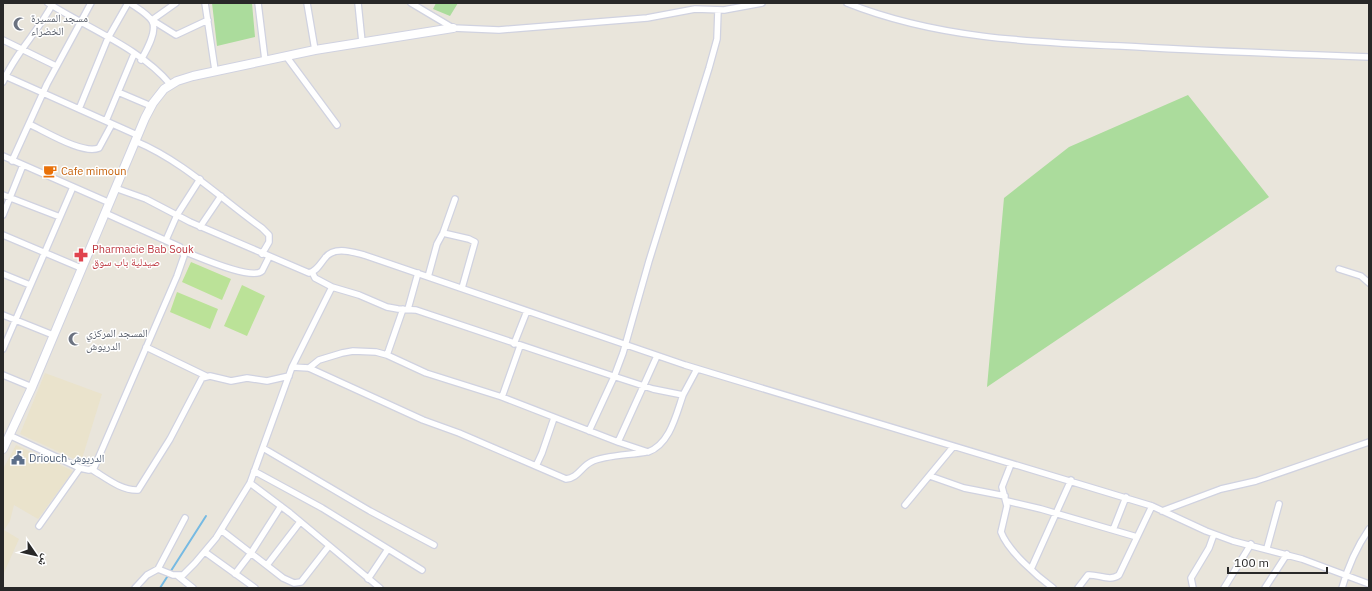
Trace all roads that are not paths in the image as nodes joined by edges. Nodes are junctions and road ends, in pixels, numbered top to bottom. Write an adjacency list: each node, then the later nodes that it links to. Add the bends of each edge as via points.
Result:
1 (91, 3): 17 (street)
2 (129, 3): 13 (street); 19 (street)
3 (141, 3): 13 (street)
4 (176, 3): 15 (street)
5 (205, 3): 16 (street)
6 (258, 3): 28 (street)
7 (307, 3): 23 (street)
8 (358, 3): 21 (street)
9 (762, 3): 14 (street)
10 (847, 3): 26 (street, via 926,28 1037,42)
11 (51, 4): 17 (street); 22 (street)
12 (414, 4): 18 (street)
13 (136, 8): 15 (street)
14 (718, 10): 18 (street, via 695,10 647,18 516,29); 81 (street, via 717,39)
15 (152, 20): 16 (street, via 176,35); 27 (street, via 153,29)
16 (208, 20): 30 (street)
17 (81, 23): 19 (street); 29 (street)
18 (453, 28): 21 (street)
19 (108, 38): 24 (street); 36 (street)
20 (3, 40): 22 (street)
21 (362, 42): 23 (street)
22 (22, 49): 29 (street); 31 (street)
23 (314, 50): 25 (street)
24 (134, 54): 27 (street); 33 (street)
25 (286, 56): 28 (street); 40 (street)
26 (1369, 57)
27 (142, 60): 32 (street)
28 (265, 60): 30 (street)
29 (56, 66): 34 (street)
30 (215, 70): 32 (street)
31 (4, 78): 34 (street)
32 (170, 84): 35 (street)
33 (118, 92): 35 (street); 37 (street)
34 (44, 93): 36 (street); 38 (street)
35 (151, 106): 41 (street)
36 (79, 110): 37 (street)
37 (106, 121): 39 (street)
38 (29, 124): 39 (street, via 89,150 99,148); 43 (street)
39 (112, 124): 41 (street)
40 (337, 124)
41 (136, 138): 45 (street); 47 (street)
42 (3, 156): 43 (street)
43 (12, 160): 44 (street)
44 (23, 165): 46 (street); 50 (street)
45 (200, 179): 49 (street); 55 (street)
46 (72, 187): 52 (street); 56 (street)
47 (115, 188): 52 (street); 55 (street, via 146,199)
48 (3, 194): 50 (street)
49 (221, 196): 57 (street); 63 (street, via 269,235)
50 (11, 198): 54 (street); 56 (street)
51 (455, 199): 58 (street)
52 (110, 203): 53 (street)
53 (105, 213): 60 (street); 65 (street)
54 (3, 215)
55 (177, 215): 57 (street); 60 (street)
56 (60, 217): 62 (street)
57 (200, 227): 63 (street)
58 (442, 232): 70 (street, via 436,244); 74 (street, via 475,242)
59 (3, 235): 62 (street)
60 (166, 240): 61 (street, via 180,247)
61 (182, 251): 64 (street, via 254,274 262,271); 82 (street, via 182,264)
62 (44, 252): 65 (street); 72 (street)
63 (262, 254): 64 (street)
64 (269, 257): 67 (street)
65 (82, 268): 79 (street)
66 (1339, 269): 71 (street, via 1361,276)
67 (312, 272): 68 (street, via 330,253 337,251 358,254); 73 (street, via 315,278)
68 (418, 273): 70 (street); 75 (street)
69 (3, 274): 72 (street)
70 (428, 277): 74 (street)
71 (1369, 283)
72 (30, 285): 78 (street)
73 (332, 287): 75 (street, via 387,307); 86 (street)
74 (462, 288): 76 (street)
75 (405, 309): 80 (street, via 416,310); 84 (street)
76 (526, 311): 80 (street); 81 (street)
77 (3, 315): 78 (street)
78 (16, 320): 79 (street); 83 (street)
79 (53, 335): 94 (street)
80 (517, 344): 92 (street); 96 (street)
81 (626, 345): 85 (street); 92 (street)
82 (146, 347): 90 (street); 109 (street, via 97,463)
83 (3, 348)
84 (387, 355): 87 (street, via 365,350 353,351 319,360); 96 (street, via 426,373)
85 (657, 356): 88 (street); 93 (street)
86 (292, 367): 87 (street); 91 (street)
87 (309, 368): 107 (street, via 424,420)
88 (697, 369): 95 (street); 102 (street)
89 (3, 375): 94 (street)
90 (206, 376): 91 (street, via 232,381 247,378 267,381); 109 (street, via 199,381 170,439 138,490 117,485)
91 (289, 376): 103 (street)
92 (614, 377): 93 (street); 98 (street)
93 (643, 386): 95 (street); 100 (street)
94 (32, 387): 99 (street)
95 (683, 395): 105 (street, via 673,424 660,445)
96 (502, 397): 97 (street)
97 (554, 418): 98 (street); 107 (street)
98 (588, 431): 100 (street)
99 (7, 434): 104 (street); 108 (street)
100 (618, 442): 105 (street)
101 (1369, 442): 120 (street, via 1256,481 1221,489)
102 (953, 447): 106 (street); 111 (street)
103 (263, 448): 110 (street); 131 (street)
104 (3, 449)
105 (648, 452): 107 (street, via 600,458 569,478 560,477)
106 (1011, 464): 112 (street); 115 (street, via 1002,487)
107 (536, 466)
108 (80, 468): 109 (street); 124 (street)
109 (91, 469)
110 (254, 471): 113 (street); 134 (street, via 322,508)
111 (930, 476): 115 (street); 116 (street)
112 (1071, 480): 114 (street); 121 (street)
113 (250, 483): 118 (street); 125 (street)
114 (1126, 498): 119 (street); 126 (street)
115 (1006, 499): 121 (street); 140 (street, via 1001,532)
116 (905, 504)
117 (1279, 504): 133 (street)
118 (281, 506): 123 (street); 136 (street)
119 (1152, 506): 120 (street); 129 (street)
120 (1162, 511): 128 (street)
121 (1057, 513): 126 (street); 140 (street)
122 (185, 518): 139 (street)
123 (300, 522): 132 (street); 138 (street)
124 (39, 526)
125 (221, 530): 135 (street); 136 (street)
126 (1112, 530): 129 (street)
127 (1369, 530): 143 (street, via 1357,548)
128 (1214, 534): 130 (street); 154 (street, via 1209,548 1191,578)
129 (1137, 537): 153 (street, via 1126,563 1116,577 1088,575)
130 (1251, 544): 133 (street); 155 (street)
131 (434, 545)
132 (329, 546): 145 (street); 147 (street)
133 (1267, 548): 137 (street)
134 (388, 549): 141 (street); 145 (street)
135 (205, 552): 142 (street); 144 (street, via 186,572)
136 (251, 553): 138 (street); 142 (street)
137 (1287, 554): 143 (street); 156 (street)
138 (267, 565): 147 (street)
139 (158, 569): 144 (street); 148 (street, via 147,575)
140 (1031, 569): 152 (street)
141 (422, 570)
142 (235, 574): 150 (street)
143 (1345, 575): 146 (street); 157 (street)
144 (178, 576): 149 (street)
145 (368, 579): 151 (street)
146 (1369, 584)
147 (299, 586)
148 (135, 588)
149 (193, 588)
150 (255, 588)
151 (380, 588)
152 (1053, 588)
153 (1078, 588)
154 (1193, 588)
155 (1224, 588)
156 (1265, 588)
157 (1342, 588)

